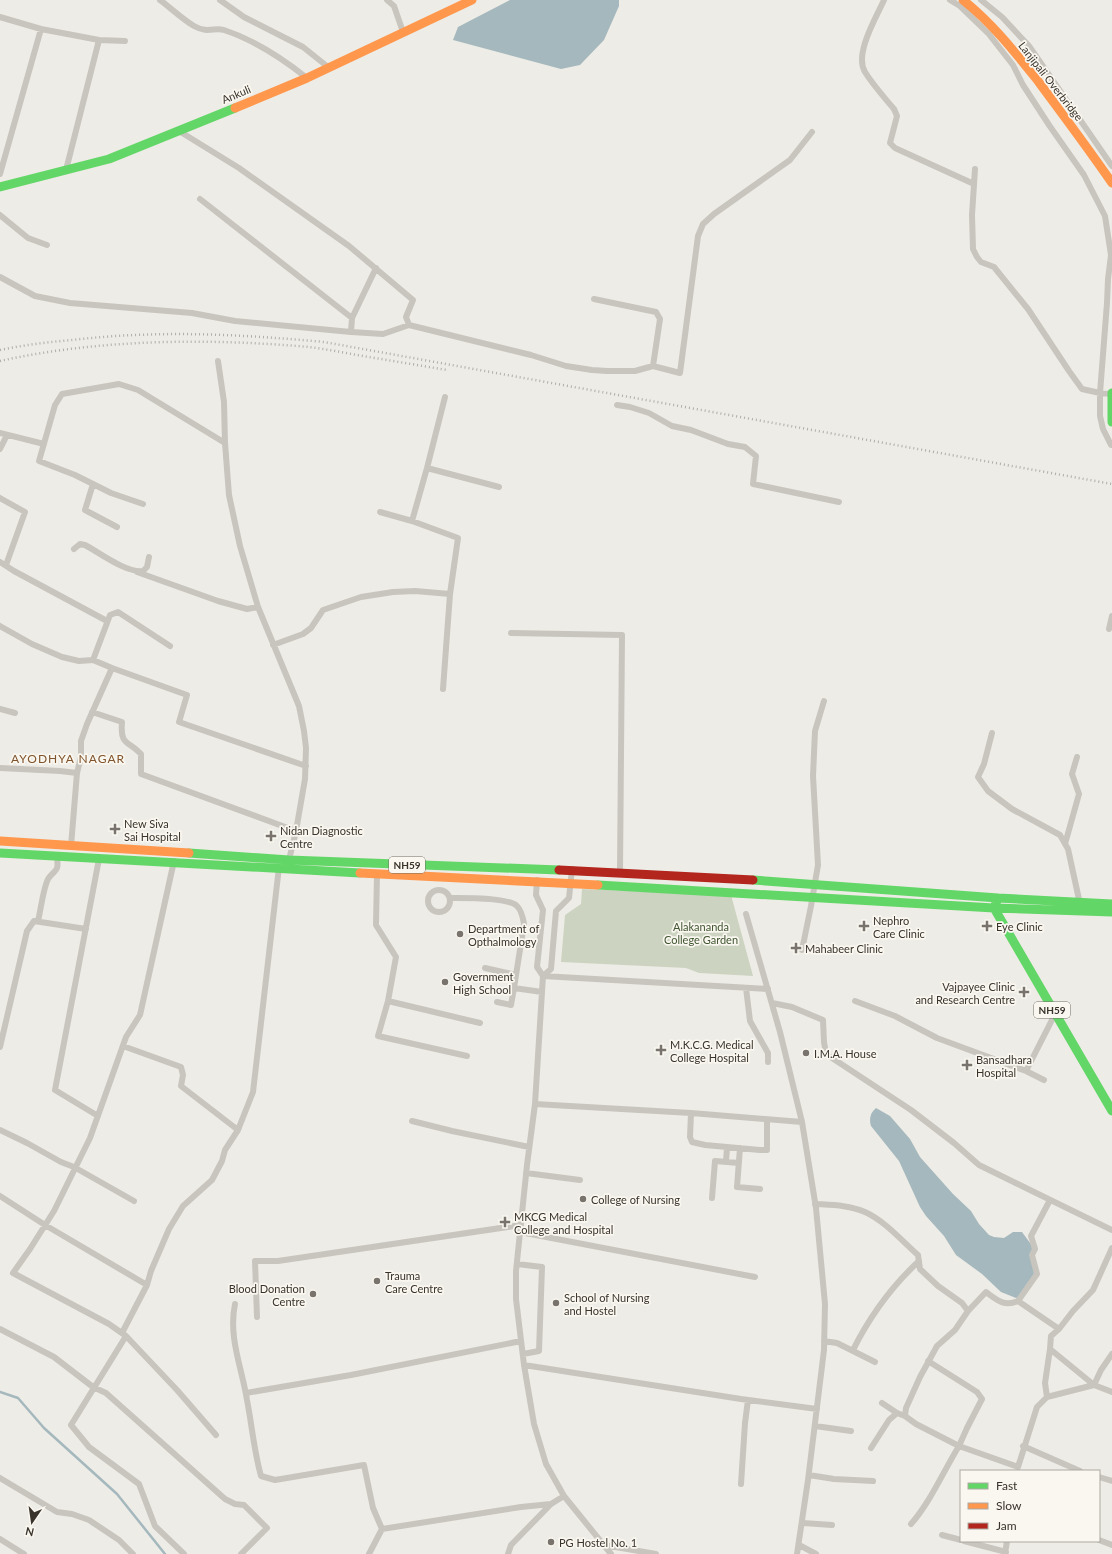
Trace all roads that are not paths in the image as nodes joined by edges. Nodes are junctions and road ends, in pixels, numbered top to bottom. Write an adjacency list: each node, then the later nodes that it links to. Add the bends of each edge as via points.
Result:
1 (160, 0): 15 (street, via 194,26 206,31 222,29 248,39 293,66)
2 (220, 0): 14 (street, via 244,17 303,47)
3 (386, 0): 11 (street, via 394,6)
4 (472, 0): 11 (main road, Ankuli)
5 (884, 0): 23 (street, via 866,38 861,62 864,72 897,116 890,143 895,148)
6 (950, 0): 36 (street, via 960,6 988,33 1013,65 1048,125 1084,175 1105,216 1111,255)
7 (963, 0): 22 (main road, Lanjipali Overbridge, via 983,16 1015,52)
8 (981, 0): 18 (street, via 1002,17 1029,46)
9 (0, 17): 10 (street)
10 (41, 29): 12 (street); 21 (street)
11 (403, 32): 14 (main road, Ankuli)
12 (99, 40): 13 (street); 20 (street)
13 (125, 41)
14 (328, 67): 15 (main road, Ankuli)
15 (306, 78): 16 (main road, Ankuli)
16 (180, 131): 20 (main road, Ankuli, via 109,159); 28 (street, via 239,168)
17 (812, 132): 35 (street, via 790,160 703,224 698,236 680,373)
18 (1112, 166)
19 (975, 169): 23 (street)
20 (66, 170): 24 (main road, Ankuli)
21 (0, 174)
22 (1112, 183)
23 (974, 184): 36 (street, via 973,249 977,256 981,262 994,267 1028,310 1082,389)
24 (0, 187)
25 (200, 199): 31 (street)
26 (0, 215): 27 (street, via 28,238)
27 (47, 245)
28 (376, 268): 31 (street); 32 (street, via 414,300 406,318)
29 (0, 277): 33 (street, via 35,296 70,303 192,313 235,321)
30 (594, 299): 35 (street, via 656,312 660,319)
31 (352, 318): 33 (street)
32 (408, 325): 33 (street, via 384,334); 35 (street, via 566,366 592,370 635,371)
33 (351, 332)
34 (218, 361): 42 (street, via 224,402)
35 (653, 366)
36 (1100, 393): 37 (street); 44 (street, via 1103,429)
37 (1112, 393): 40 (main road, bridge)
38 (445, 397): 46 (street)
39 (617, 405): 50 (street, via 649,413 672,426 745,447 756,456 753,484)
40 (1112, 422)
41 (3, 434): 43 (street); 45 (street)
42 (225, 443): 43 (street, via 138,390 119,384 62,394 55,405); 61 (street, via 229,495 240,546)
43 (44, 444): 47 (street, via 39,461)
44 (1112, 445)
45 (0, 449)
46 (427, 468): 48 (street); 53 (street)
47 (93, 484): 51 (street); 54 (street, via 84,510)
48 (499, 487)
49 (0, 498): 58 (street, via 25,512)
50 (839, 502)
51 (143, 504)
52 (380, 512): 53 (street)
53 (412, 521): 60 (street, via 458,538)
54 (117, 527)
55 (74, 549): 59 (street, via 80,544 85,545)
56 (149, 557): 59 (street, via 144,571)
57 (0, 562): 58 (street)
58 (6, 565): 63 (street)
59 (137, 572): 61 (street, via 218,601 246,609)
60 (450, 594): 67 (street, via 408,591 361,597 323,610 311,628 303,634); 71 (street)
61 (258, 607): 67 (street)
62 (1112, 616): 65 (street)
63 (107, 621): 68 (street, via 110,615 118,612); 69 (street)
64 (0, 626): 69 (street, via 62,657 79,661)
65 (1109, 629)
66 (511, 633): 96 (street, via 622,635)
67 (273, 644): 78 (street, via 299,706 304,731)
68 (170, 646)
69 (93, 660): 70 (street)
70 (112, 668): 74 (street); 78 (street, via 187,695 178,722)
71 (443, 689)
72 (824, 701): 101 (street, via 815,731 814,749 818,865)
73 (0, 709): 75 (street)
74 (92, 712): 80 (street, via 81,741); 81 (street, via 122,722 121,735 127,744 141,754 142,774)
75 (15, 713)
76 (992, 733): 83 (street, via 978,777 988,791 1012,809 1060,836)
77 (1077, 757): 83 (street, via 1072,774 1079,794)
78 (306, 766): 81 (street)
79 (0, 768): 80 (street)
80 (77, 773): 84 (street)
81 (296, 831): 90 (street)
82 (0, 841): 84 (main road, NH59)
83 (1065, 844): 107 (street)
84 (71, 846): 86 (main road, NH59)
85 (0, 853): 87 (main road)
86 (174, 853): 89 (main road, NH59); 91 (street)
87 (57, 857): 88 (main road); 111 (street, via 58,866 48,879)
88 (99, 859): 91 (main road); 112 (street)
89 (279, 860): 90 (main road, NH59); 93 (street)
90 (290, 860): 92 (main road, NH59); 95 (street)
91 (174, 864): 93 (main road); 128 (street, via 140,1015)
92 (538, 868): 94 (main road, NH59); 99 (street)
93 (279, 869): 95 (main road); 141 (street, via 253,1092)
94 (572, 869): 96 (main road, NH59); 100 (street)
95 (295, 870): 97 (main road)
96 (620, 872): 98 (main road, NH59)
97 (377, 874): 99 (main road); 121 (street, via 376,925 396,957)
98 (736, 878): 101 (main road, NH59); 102 (street)
99 (537, 881): 100 (main road); 116 (street, via 536,895 543,910 538,967)
100 (571, 882): 102 (main road); 116 (street, via 569,898 556,911 551,969)
101 (815, 884): 104 (street); 105 (main road, NH59)
102 (740, 892): 104 (main road)
103 (450, 898): 115 (street, via 507,901 517,906 524,924)
104 (813, 898): 108 (main road); 113 (street)
105 (998, 898): 107 (main road); 108 (main road)
106 (1112, 904): 107 (main road)
107 (1081, 907): 108 (main road); 109 (main road)
108 (994, 908): 125 (main road, NH59)
109 (1112, 912)
110 (746, 914): 119 (street)
111 (38, 921): 112 (street); 127 (street, via 34,921 27,931)
112 (86, 930): 136 (street, via 55,1090)
113 (802, 950)
114 (485, 968): 115 (street)
115 (516, 975): 117 (street)
116 (543, 976): 118 (street); 120 (street)
117 (514, 988): 120 (street); 123 (street, via 511,1005)
118 (746, 988): 119 (street); 130 (street, via 750,1021 768,1053)
119 (768, 989): 124 (street)
120 (542, 992): 133 (street)
121 (388, 1001): 126 (street); 129 (street, via 378,1036)
122 (855, 1001): 131 (street, via 895,1016 937,1038)
123 (497, 1002)
124 (772, 1003): 139 (street); 154 (street, via 792,1006 823,1020 826,1054 911,1110 979,1165)
125 (1055, 1014): 131 (street); 134 (main road, NH59)
126 (480, 1023)
127 (1, 1043)
128 (123, 1046): 136 (street); 141 (street, via 181,1067 181,1086)
129 (467, 1056)
130 (768, 1062)
131 (1026, 1072): 132 (street)
132 (1044, 1080)
133 (535, 1104): 135 (street); 142 (street)
134 (1112, 1110)
135 (691, 1113): 137 (street); 143 (street, via 692,1142)
136 (98, 1116): 147 (street, via 90,1138)
137 (767, 1120): 139 (street); 144 (street, via 767,1150)
138 (412, 1121): 142 (street, via 452,1132)
139 (802, 1122): 155 (street)
140 (0, 1130): 147 (street, via 61,1162)
141 (238, 1130): 164 (street, via 225,1150 212,1180 183,1206 169,1230)
142 (529, 1147): 148 (street)
143 (727, 1147): 144 (street); 145 (street)
144 (740, 1148): 146 (street)
145 (726, 1162): 146 (street); 152 (street, via 715,1161)
146 (739, 1163): 150 (street, via 738,1187)
147 (74, 1166): 153 (street); 156 (street)
148 (526, 1173): 149 (street); 157 (street)
149 (580, 1180)
150 (760, 1189)
151 (0, 1196): 156 (street)
152 (712, 1198)
153 (134, 1200)
154 (1050, 1200): 158 (street); 165 (street, via 1031,1236 1035,1249 1032,1255 1038,1274)
155 (816, 1204): 161 (street, via 865,1212 883,1224 918,1255); 173 (street, via 825,1304)
156 (45, 1225): 164 (street); 171 (street, via 12,1273)
157 (521, 1225): 159 (street); 168 (street, via 278,1261 255,1261)
158 (1112, 1230)
159 (520, 1232): 162 (street); 163 (street)
160 (1112, 1248): 170 (street, via 1093,1290)
161 (919, 1261): 167 (street, via 920,1268); 175 (street, via 904,1275 865,1328)
162 (517, 1264): 172 (street, via 516,1298); 176 (street, via 542,1267 539,1351)
163 (755, 1277)
164 (147, 1285): 171 (street)
165 (1018, 1301): 167 (street, via 1010,1304 986,1292); 170 (street)
166 (235, 1304): 184 (street, via 235,1351)
167 (968, 1311): 178 (street, via 955,1330 937,1346)
168 (257, 1317)
169 (0, 1328): 182 (street, via 54,1357)
170 (1059, 1329): 174 (street, via 1051,1336)
171 (124, 1334): 182 (street); 193 (street)
172 (521, 1341): 176 (street); 184 (street)
173 (824, 1341): 175 (street); 188 (street)
174 (1050, 1349): 181 (street); 185 (street, via 1045,1383)
175 (853, 1350): 179 (street)
176 (523, 1354): 180 (street)
177 (1112, 1354): 181 (street)
178 (928, 1361): 190 (street, via 906,1408); 194 (street, via 977,1392 982,1399)
179 (875, 1362)
180 (524, 1366): 186 (street); 205 (street, via 534,1424 546,1464)
181 (1094, 1386): 183 (street); 185 (street)
182 (93, 1387): 223 (street, via 71,1425 89,1447 139,1484 155,1526); 224 (street, via 106,1393 225,1499 244,1505 267,1528)
183 (1112, 1392)
184 (246, 1393): 210 (street, via 261,1476 275,1480 364,1465 373,1508)
185 (1047, 1397): 195 (street, via 1037,1407)
186 (748, 1400): 188 (street); 204 (street)
187 (882, 1403): 189 (street)
188 (817, 1409): 191 (street)
189 (897, 1413): 190 (street); 196 (street, via 889,1420)
190 (905, 1416): 194 (street)
191 (815, 1426): 192 (street); 199 (street)
192 (851, 1431)
193 (216, 1435)
194 (959, 1446): 197 (street); 208 (street, via 931,1497)
195 (1023, 1446): 197 (street); 198 (street)
196 (871, 1448)
197 (1017, 1469)
198 (1078, 1470)
199 (809, 1475): 202 (street); 207 (street)
200 (1100, 1477): 203 (street)
201 (0, 1478): 222 (street, via 57,1512 89,1520 119,1540)
202 (873, 1481)
203 (1112, 1481)
204 (741, 1484)
205 (564, 1496): 206 (street); 217 (street)
206 (551, 1504): 210 (street); 226 (street, via 512,1545)
207 (802, 1523): 209 (street); 218 (street)
208 (911, 1524)
209 (832, 1525)
210 (382, 1529): 225 (street)
211 (942, 1535): 213 (street)
212 (0, 1539): 221 (street)
213 (960, 1540)
214 (1100, 1540): 219 (street)
215 (968, 1542): 220 (street)
216 (1007, 1542): 220 (street)
217 (604, 1545): 227 (street); 228 (street)
218 (800, 1545): 229 (street); 230 (street)
219 (1112, 1545)
220 (1006, 1553)
221 (24, 1554)
222 (133, 1554)
223 (184, 1554)
224 (241, 1554)
225 (369, 1554)
226 (508, 1554)
227 (611, 1554)
228 (656, 1554)
229 (797, 1554)
230 (816, 1554)

